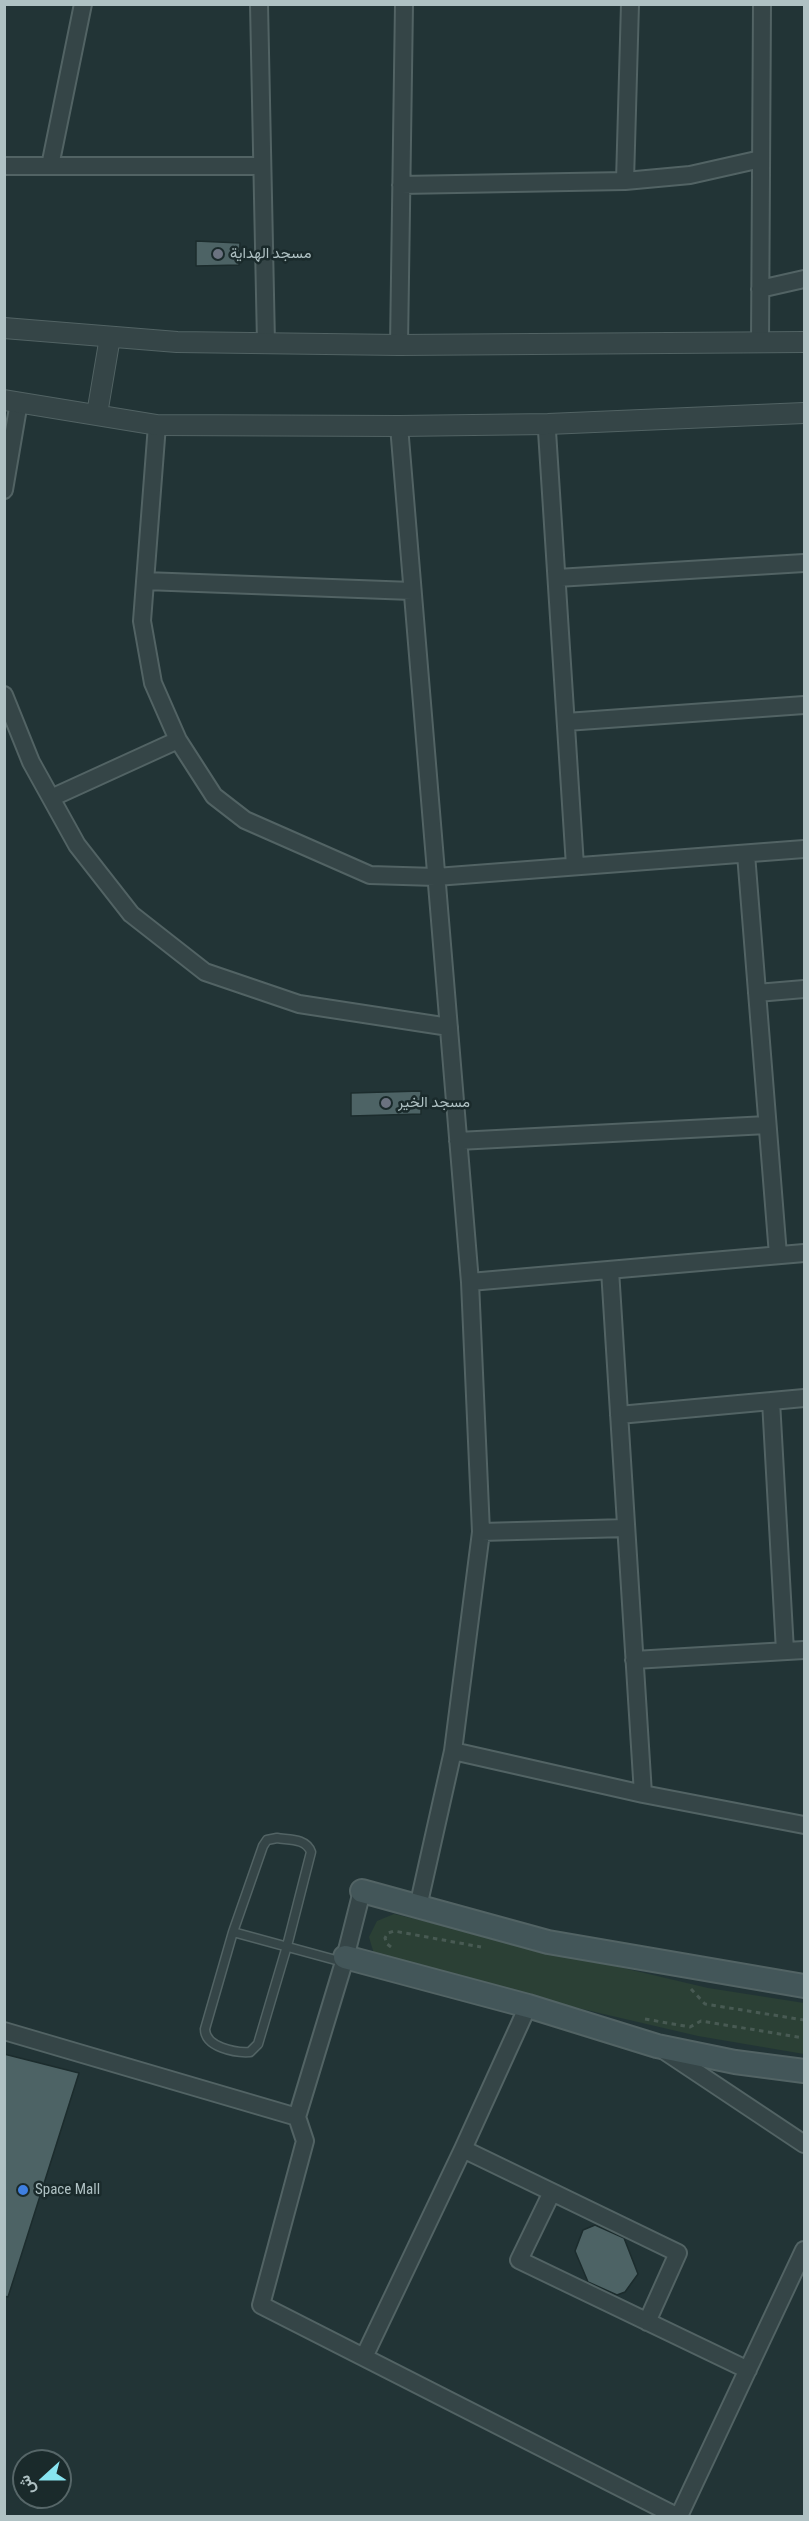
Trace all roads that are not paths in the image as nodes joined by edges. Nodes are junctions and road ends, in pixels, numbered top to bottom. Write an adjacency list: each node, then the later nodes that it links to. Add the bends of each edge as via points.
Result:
1 (83, 4): 8 (street)
2 (259, 4): 9 (street)
3 (404, 4): 11 (street)
4 (630, 4): 10 (street)
5 (762, 4): 6 (street)
6 (761, 159): 10 (street, via 690,175); 13 (street)
7 (4, 166): 8 (street)
8 (50, 166): 9 (street)
9 (262, 166): 18 (street)
10 (625, 181): 11 (street)
11 (401, 185): 19 (street)
12 (804, 279): 13 (street)
13 (760, 289): 16 (street)
14 (4, 328): 15 (street)
15 (110, 337): 18 (street); 22 (street)
16 (760, 342): 17 (street); 19 (street)
17 (804, 342)
18 (266, 343): 19 (street)
19 (399, 345)
20 (12, 401): 22 (street); 26 (street)
21 (804, 413): 23 (street)
22 (97, 414): 24 (street)
23 (548, 424): 25 (street); 28 (street)
24 (157, 425): 25 (street); 29 (street)
25 (399, 426): 30 (street)
26 (4, 490)
27 (804, 563): 28 (street)
28 (556, 578): 33 (street)
29 (145, 581): 30 (street); 34 (street, via 142,621 153,683)
30 (412, 591): 39 (street)
31 (4, 695): 35 (street)
32 (804, 705): 33 (street)
33 (566, 722): 38 (street)
34 (178, 740): 35 (street); 39 (street, via 214,796 245,820 370,875)
35 (51, 798): 42 (street, via 77,845 131,914 205,972 299,1004)
36 (804, 849): 37 (street)
37 (746, 854): 38 (street); 41 (street)
38 (575, 866): 39 (street)
39 (436, 877): 42 (street)
40 (804, 989): 41 (street)
41 (757, 993): 43 (street)
42 (449, 1028): 44 (street)
43 (767, 1125): 44 (street); 46 (street)
44 (458, 1141): 48 (street)
45 (804, 1253): 46 (street)
46 (778, 1256): 47 (street)
47 (610, 1270): 48 (street); 51 (street)
48 (470, 1282): 53 (street)
49 (804, 1398): 50 (street)
50 (771, 1401): 51 (street); 55 (street)
51 (619, 1414): 52 (street)
52 (626, 1528): 53 (street); 56 (street)
53 (481, 1532): 57 (street)
54 (804, 1650): 55 (street)
55 (784, 1651): 56 (street)
56 (634, 1660): 58 (street)
57 (453, 1751): 58 (street); 61 (street)
58 (643, 1794): 59 (street)
59 (804, 1825)
60 (362, 1891): 61 (main road); 64 (street)
61 (418, 1907): 65 (main road, via 548,1942)
62 (233, 1932): 63 (lane); 63 (lane, via 267,1840 304,1842 311,1852); 63 (lane, via 205,2036 210,2043 240,2053 250,2052 258,2043)
63 (287, 1946): 64 (lane)
64 (345, 1960): 66 (main road); 70 (street)
65 (804, 1986)
66 (528, 2006): 68 (main road); 72 (street)
67 (4, 2031): 70 (street)
68 (657, 2046): 69 (main road); 71 (street)
69 (804, 2071)
70 (297, 2118): 76 (street, via 305,2141 261,2305)
71 (804, 2144)
72 (463, 2149): 73 (street); 76 (street)
73 (552, 2192): 75 (street, via 678,2253); 75 (street, via 519,2260)
74 (804, 2250): 77 (street)
75 (647, 2322): 77 (street)
76 (364, 2357): 78 (street)
77 (748, 2370): 78 (street)
78 (677, 2517)

